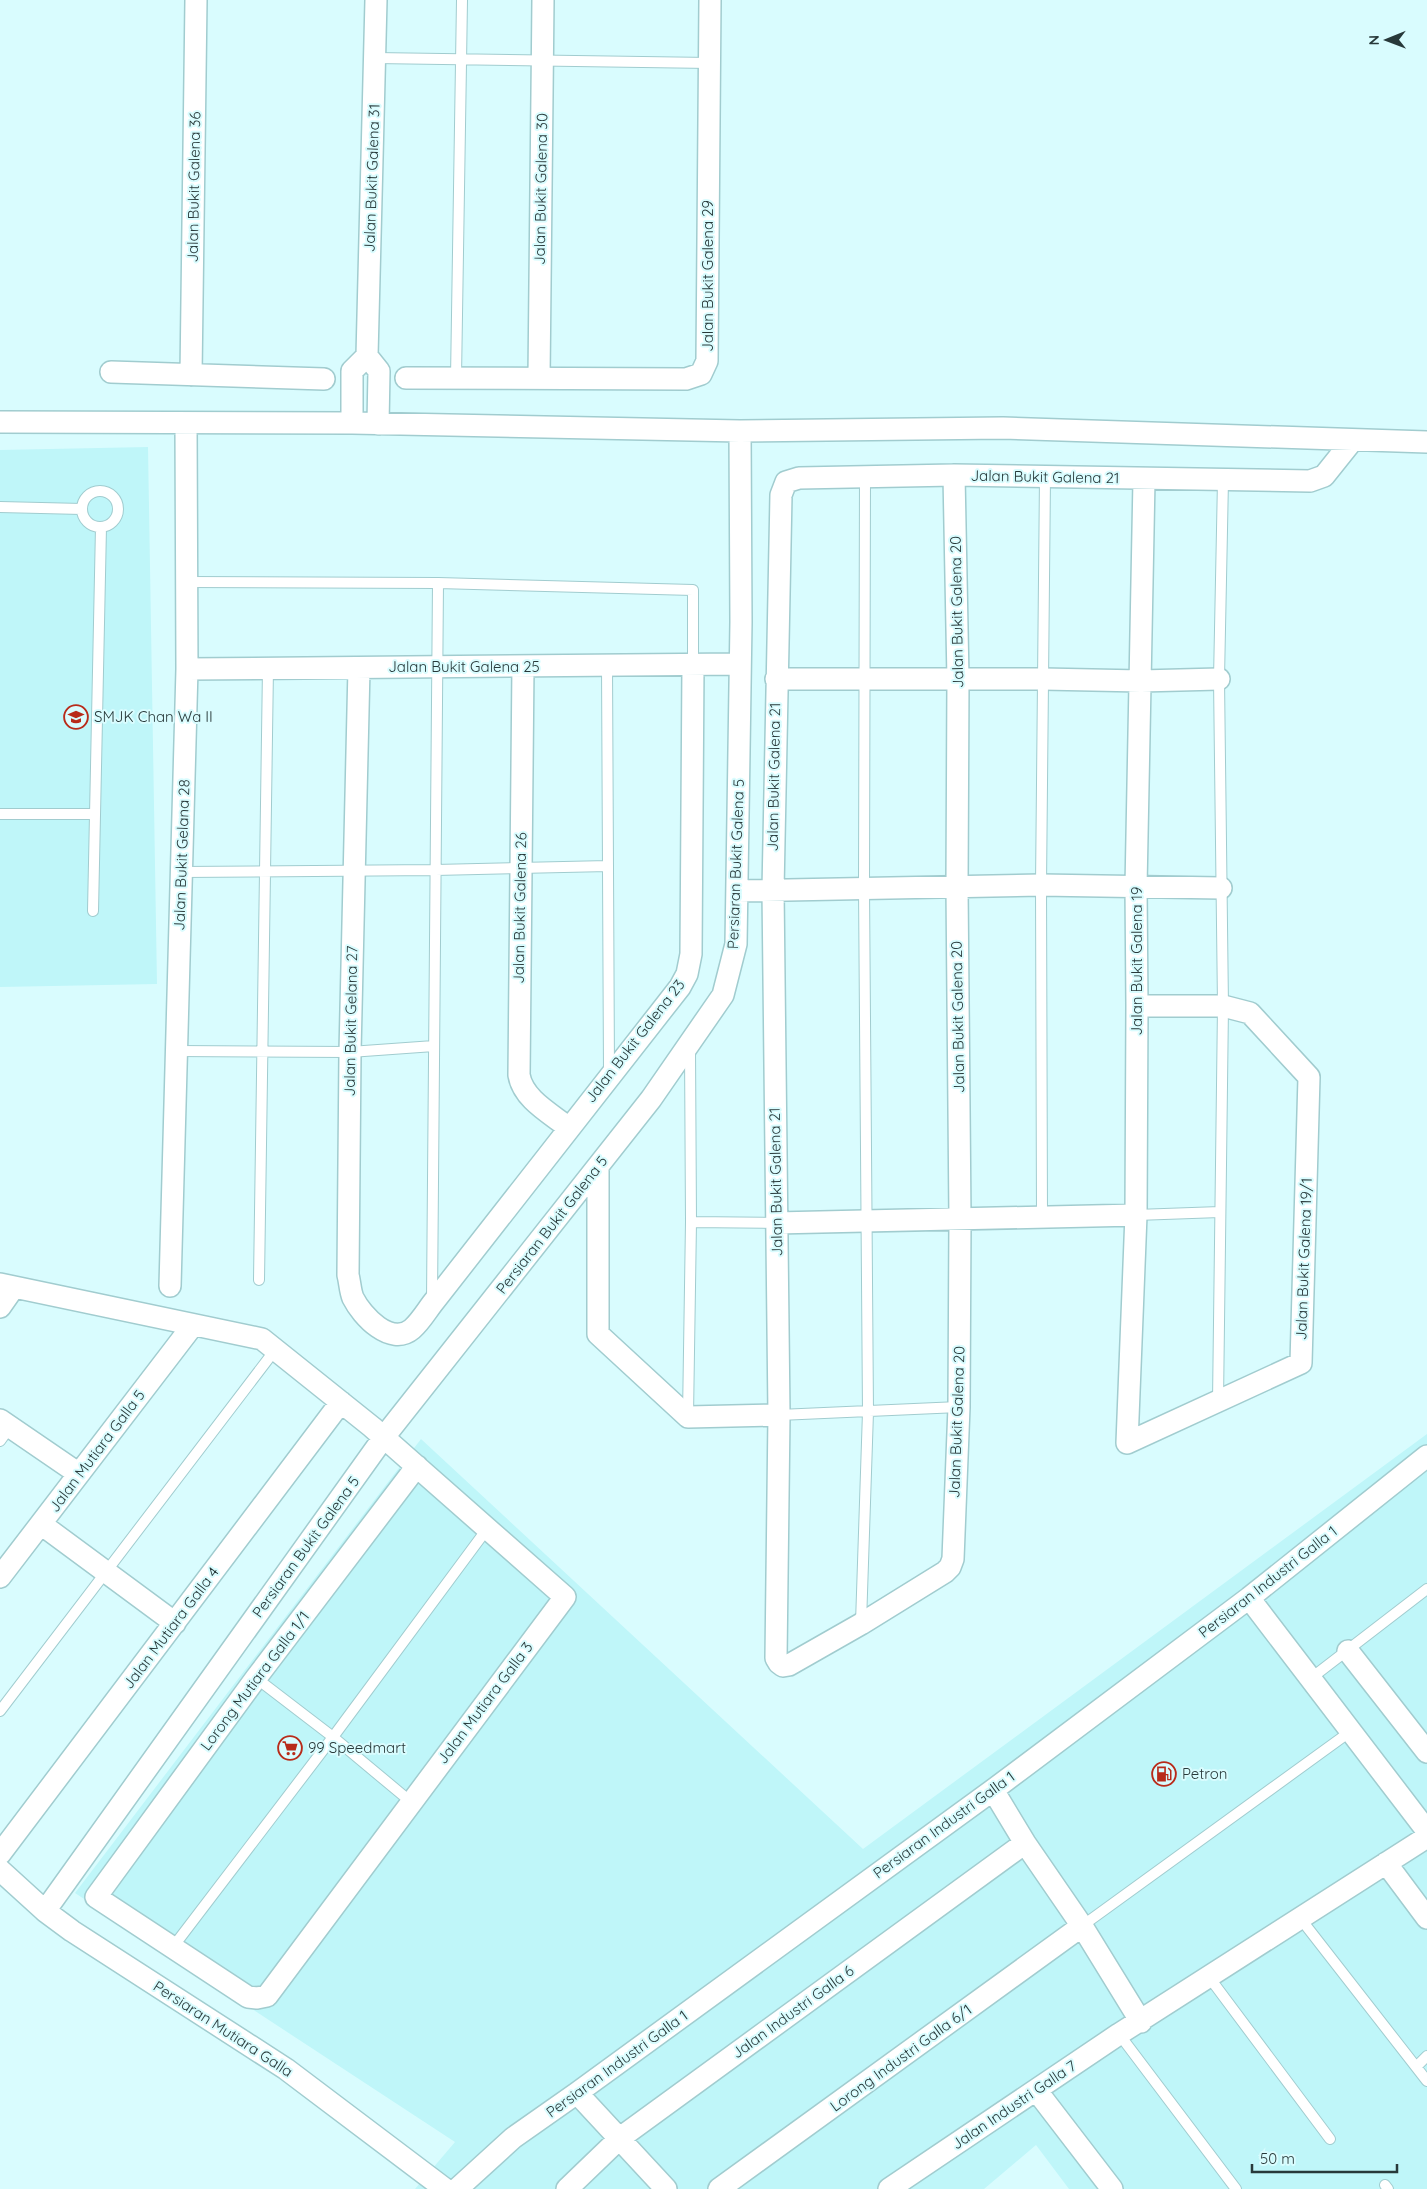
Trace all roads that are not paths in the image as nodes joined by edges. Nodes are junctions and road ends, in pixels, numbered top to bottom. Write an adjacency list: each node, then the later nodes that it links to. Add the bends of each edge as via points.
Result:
1 (196, 0): 12 (street, Jalan Bukit Galena 36)
2 (376, 0): 6 (street, Jalan Bukit Galena 31)
3 (462, 0): 7 (lane)
4 (543, 0): 8 (street, Jalan Bukit Galena 30)
5 (710, 0): 9 (street, Jalan Bukit Galena 29)
6 (375, 58): 7 (lane); 10 (street, Jalan Bukit Galena 31)
7 (460, 59): 8 (lane); 14 (lane)
8 (543, 61): 9 (lane); 15 (street, Jalan Bukit Galena 30)
9 (710, 63): 15 (street, Jalan Bukit Galena 29, via 707,361 701,374 686,379)
10 (367, 356): 19 (street, via 352,371); 20 (street, via 379,371)
11 (111, 372): 12 (street)
12 (191, 375): 16 (street)
13 (406, 378): 14 (street, Jalan Bukit Galena 29)
14 (456, 378): 15 (street, Jalan Bukit Galena 29)
15 (539, 378)
16 (324, 379)
17 (0, 422): 18 (street)
18 (186, 423): 19 (street); 32 (street, Jalan Bukit Gelana 28)
19 (352, 423): 20 (street)
20 (378, 424): 21 (street)
21 (740, 431): 22 (street, via 1002,428); 34 (street, Persiaran Bukit Galena 5)
22 (1352, 440): 23 (street); 28 (street, Jalan Bukit Galena 21, via 1319,480)
23 (1427, 442)
24 (954, 475): 25 (street, Jalan Bukit Galena 21); 26 (street, Jalan Bukit Galena 21); 44 (street, Jalan Bukit Galena 20)
25 (865, 477): 42 (street, Jalan Bukit Galena 21, via 799,478 786,482 781,495); 43 (lane)
26 (1045, 477): 27 (street, Jalan Bukit Galena 21); 45 (lane)
27 (1144, 480): 28 (street, Jalan Bukit Galena 21); 47 (street, Jalan Bukit Galena 19)
28 (1222, 480): 46 (lane)
29 (0, 507): 30 (lane)
30 (82, 509): 31 (lane, via 87,522); 31 (lane, via 87,496 93,492 100,490 113,496 119,508 117,516 107,526)
31 (101, 527): 49 (lane)
32 (187, 582): 33 (lane); 41 (street, Jalan Bukit Gelana 28)
33 (438, 583): 35 (lane, via 693,590); 38 (lane)
34 (740, 664): 35 (street, Jalan Bukit Galena 25); 62 (street, Persiaran Bukit Galena 5)
35 (693, 665): 37 (street, Jalan Bukit Galena 25); 71 (street, Jalan Bukit Galena 23, via 691,954 687,974)
36 (523, 666): 37 (street, Jalan Bukit Galena 25); 38 (street, Jalan Bukit Galena 25); 51 (street, Jalan Bukit Galena 26)
37 (607, 666): 50 (lane)
38 (437, 667): 40 (street, Jalan Bukit Galena 25); 52 (lane)
39 (268, 668): 40 (street, Jalan Bukit Galena 25); 41 (street, Jalan Bukit Galena 25); 53 (lane)
40 (359, 668): 54 (street, Jalan Bukit Gelana 27)
41 (187, 669): 55 (street, Jalan Bukit Gelana 28)
42 (776, 679): 43 (street); 61 (street, Jalan Bukit Galena 21)
43 (865, 679): 44 (street); 59 (lane)
44 (958, 679): 45 (street); 58 (street, Jalan Bukit Galena 20)
45 (1043, 679): 47 (street); 56 (lane)
46 (1219, 679): 47 (street); 60 (lane)
47 (1141, 681): 57 (street, Jalan Bukit Galena 19)
48 (0, 814): 49 (lane)
49 (95, 814): 63 (lane)
50 (608, 866): 51 (lane); 71 (lane)
51 (521, 869): 52 (lane); 72 (street, Jalan Bukit Galena 26, via 520,1082 533,1100)
52 (435, 870): 54 (lane); 67 (lane)
53 (265, 871): 54 (lane); 55 (lane); 69 (lane)
54 (354, 871): 70 (street, Jalan Bukit Gelana 27)
55 (181, 872): 68 (street, Jalan Bukit Gelana 28)
56 (1041, 885): 57 (street); 58 (street); 76 (lane)
57 (1136, 886): 60 (street); 64 (street, Jalan Bukit Galena 19)
58 (957, 887): 59 (street); 77 (street, Jalan Bukit Galena 20)
59 (864, 888): 61 (street); 78 (lane)
60 (1221, 888): 65 (lane)
61 (773, 890): 62 (street); 80 (street, Jalan Bukit Galena 21)
62 (737, 891): 66 (street, Persiaran Bukit Galena 5, via 736,944 723,995)
63 (93, 911)
64 (1137, 1006): 65 (street); 75 (street, Jalan Bukit Galena 19)
65 (1223, 1006): 74 (lane); 90 (street, Jalan Bukit Galena 19/1, via 1250,1013 1309,1077 1302,1363)
66 (690, 1042): 73 (street, Persiaran Bukit Galena 5); 79 (lane)
67 (434, 1046): 70 (lane); 84 (lane)
68 (176, 1051): 69 (lane); 83 (street, Jalan Bukit Gelana 28)
69 (263, 1052): 70 (lane); 81 (lane)
70 (350, 1052): 87 (street, Jalan Bukit Gelana 27, via 348,1275 352,1296 364,1316 379,1328 403,1334)
71 (609, 1079): 72 (street, Jalan Bukit Galena 23)
72 (568, 1128): 84 (street, Jalan Bukit Galena 23)
73 (598, 1167): 94 (street, via 598,1334); 96 (street, Persiaran Bukit Galena 5)
74 (1220, 1212): 75 (lane); 90 (lane)
75 (1136, 1215): 76 (street); 97 (street, Jalan Bukit Galena 19)
76 (1042, 1217): 77 (street)
77 (960, 1219): 78 (street); 91 (street, Jalan Bukit Galena 20)
78 (865, 1221): 80 (street); 92 (lane)
79 (691, 1222): 80 (lane); 94 (lane)
80 (776, 1223): 93 (street, Jalan Bukit Galena 21)
81 (259, 1280)
82 (7, 1286): 85 (street); 86 (street, Jalan Mutiara Galla 3)
83 (170, 1286)
84 (432, 1304): 87 (street, Jalan Bukit Galena 23)
85 (0, 1307)
86 (194, 1325): 88 (street, Jalan Mutiara Galla 3, via 262,1339); 100 (street, Jalan Mutiara Galla 5)
87 (412, 1329)
88 (275, 1350): 89 (street, Jalan Mutiara Galla 3); 103 (lane)
89 (341, 1402): 96 (street, Jalan Mutiara Galla 3); 107 (street, Jalan Mutiara Galla 4)
90 (1218, 1402): 97 (street, Jalan Bukit Galena 19/1)
91 (959, 1407): 92 (lane); 108 (street, Jalan Bukit Galena 20, via 953,1559 950,1567)
92 (868, 1412): 93 (lane); 108 (lane)
93 (779, 1415): 94 (street); 108 (street, Jalan Bukit Galena 21, via 776,1658 783,1666 789,1665)
94 (688, 1417)
95 (4, 1429): 100 (street)
96 (384, 1437): 99 (street, Jalan Mutiara Galla 3); 124 (street, Persiaran Bukit Galena 5)
97 (1127, 1443)
98 (1427, 1456): 106 (street, Persiaran Industri Galla 1)
99 (417, 1466): 102 (street, Jalan Mutiara Galla 3); 110 (street, Lorong Mutiara Galla 1/1)
100 (79, 1474): 101 (street, Jalan Mutiara Galla 5)
101 (41, 1524): 103 (street); 104 (street, Jalan Mutiara Galla 5)
102 (487, 1529): 114 (lane); 117 (street, Jalan Mutiara Galla 3, via 565,1598)
103 (105, 1572): 107 (street); 112 (lane)
104 (0, 1577)
105 (1427, 1589): 109 (lane)
106 (1249, 1598): 111 (street); 116 (street, Persiaran Industri Galla 1)
107 (175, 1623): 121 (street, Jalan Mutiara Galla 4)
108 (861, 1624)
109 (1348, 1651): 111 (lane); 115 (street)
110 (256, 1678): 114 (lane); 128 (street, Lorong Mutiara Galla 1/1, via 96,1897)
111 (1310, 1679): 113 (street)
112 (0, 1711)
113 (1350, 1732): 118 (street); 127 (lane)
114 (333, 1737): 117 (lane); 128 (lane)
115 (1427, 1752)
116 (993, 1790): 120 (street); 136 (street, Persiaran Industri Galla 1)
117 (411, 1802): 128 (street, Jalan Mutiara Galla 3, via 267,1996 248,1996)
118 (1427, 1831)
119 (1427, 1837): 122 (street, Jalan Industri Galla 7)
120 (1025, 1843): 127 (street); 137 (street, Jalan Industri Galla 6)
121 (0, 1854)
122 (1386, 1863): 125 (street, Jalan Industri Galla 7); 126 (street)
123 (0, 1870): 124 (street, Persiaran Mutiara Galla)
124 (45, 1911): 139 (street, Persiaran Mutiara Galla, via 286,2069)
125 (1300, 1918): 129 (street, Jalan Industri Galla 7); 133 (lane)
126 (1427, 1918)
127 (1082, 1926): 130 (street); 143 (street, Lorong Industri Galla 6/1)
128 (173, 1947)
129 (1208, 1977): 130 (street, Jalan Industri Galla 7); 138 (lane)
130 (1141, 2022): 131 (street, Jalan Industri Galla 7)
131 (1119, 2034): 135 (street, Jalan Industri Galla 7); 146 (lane)
132 (1427, 2056): 133 (lane)
133 (1416, 2067): 134 (lane)
134 (1427, 2081)
135 (1036, 2090): 144 (street, Jalan Industri Galla 7); 145 (street)
136 (577, 2093): 137 (street); 140 (street, Persiaran Industri Galla 1, via 513,2138)
137 (620, 2138): 141 (street, Jalan Industri Galla 6); 142 (street)
138 (1330, 2139)
139 (445, 2189)
140 (457, 2189)
141 (566, 2189)
142 (666, 2189)
143 (719, 2189)
144 (889, 2189)
145 (1112, 2189)
146 (1236, 2189)

